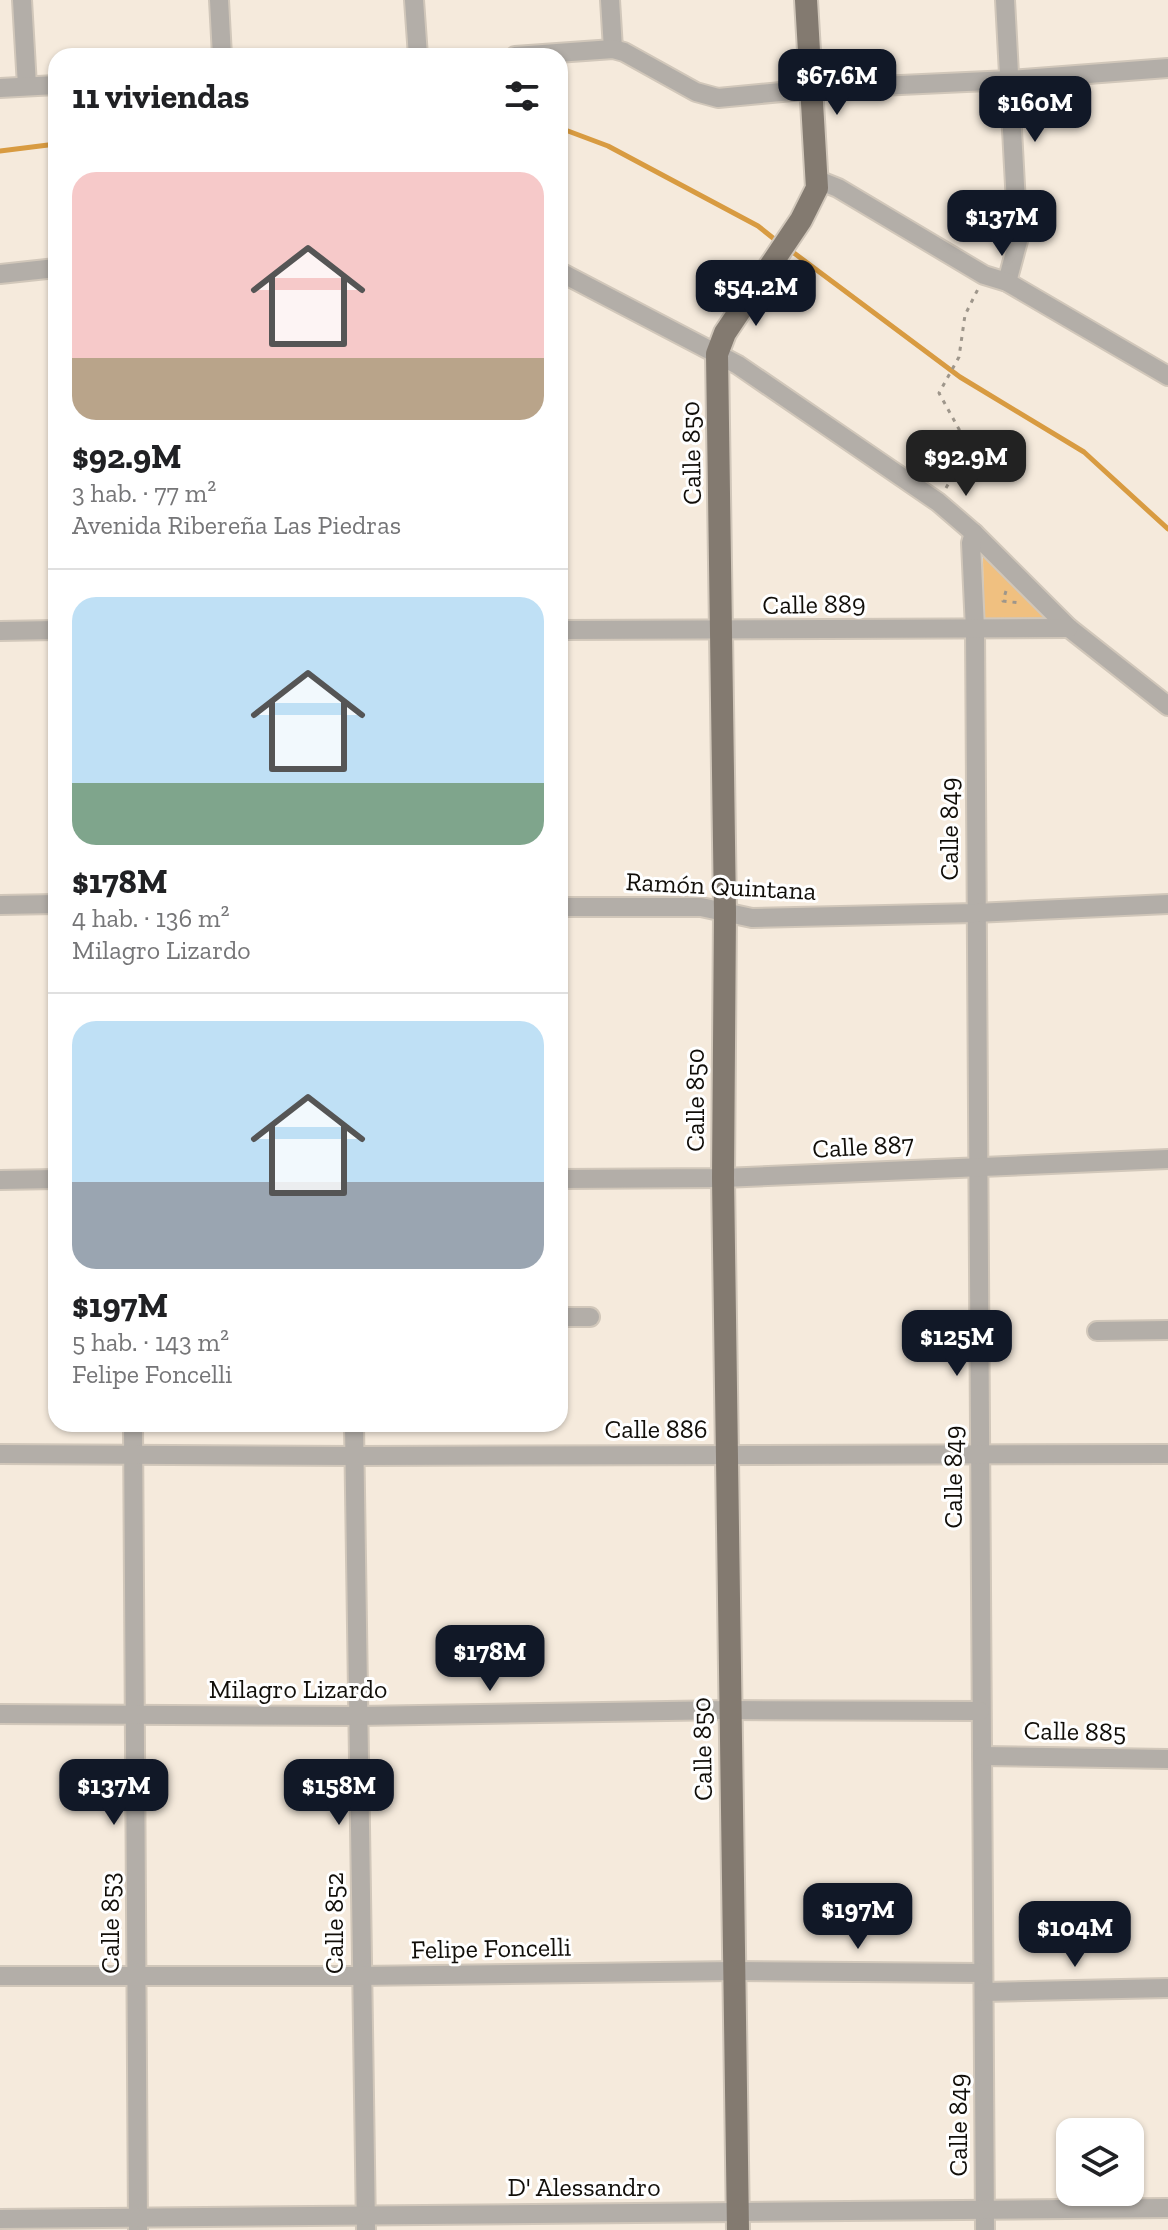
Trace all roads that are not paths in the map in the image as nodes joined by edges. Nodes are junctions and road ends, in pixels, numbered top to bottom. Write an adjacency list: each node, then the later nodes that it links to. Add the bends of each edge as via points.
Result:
1 (22, 0): 14 (street)
2 (219, 0): 7 (street)
3 (414, 0): 8 (street)
4 (610, 0): 9 (street)
5 (806, 0): 16 (main road, Calle 850)
6 (1005, 0): 12 (street)
7 (222, 48)
8 (417, 48)
9 (613, 49): 10 (street); 16 (street, via 706,97)
10 (568, 52)
11 (1168, 68): 12 (street)
12 (1010, 80): 16 (street); 21 (street, via 1018,241)
13 (48, 85): 14 (street)
14 (27, 86): 15 (street)
15 (0, 88)
16 (813, 89): 17 (main road, Calle 850)
17 (818, 180): 21 (street, via 984,275); 22 (main road, Calle 850, via 814,198 725,333)
18 (48, 269): 19 (street)
19 (0, 274)
20 (568, 276): 22 (street)
21 (1007, 282): 23 (street)
22 (717, 354): 24 (street, via 938,502); 29 (main road, Calle 850)
23 (1168, 376)
24 (974, 533): 25 (street); 26 (street, Calle 849)
25 (1069, 628): 26 (street, Calle 889); 31 (street)
26 (975, 629): 29 (street, Calle 889); 37 (street, Calle 849)
27 (48, 630): 30 (street)
28 (568, 630): 29 (street, Calle 889)
29 (723, 630): 36 (main road, Calle 850)
30 (0, 631)
31 (1168, 706)
32 (48, 904): 34 (street)
33 (1168, 904): 37 (street, Ramón Quintana)
34 (0, 905)
35 (568, 907): 36 (street, Ramón Quintana, via 701,907)
36 (725, 912): 37 (street, Ramón Quintana, via 752,918); 40 (main road, Calle 850)
37 (975, 913): 39 (street, Calle 849)
38 (1168, 1159): 39 (street, Calle 887)
39 (977, 1166): 40 (street, Calle 887); 51 (street, Calle 849)
40 (723, 1178): 42 (street, Calle 887); 54 (main road, Calle 850)
41 (48, 1179): 43 (street)
42 (568, 1179)
43 (0, 1180)
44 (568, 1317): 45 (street)
45 (590, 1317)
46 (1168, 1330): 47 (street)
47 (1097, 1331)
48 (133, 1432): 53 (street, Calle 853)
49 (354, 1432): 55 (street, Calle 852)
50 (0, 1454): 53 (street, Calle 886)
51 (979, 1454): 52 (street, Calle 886); 54 (street, Calle 886); 57 (street, Calle 849)
52 (1168, 1454)
53 (134, 1455): 55 (street, Calle 886); 59 (street, Calle 853)
54 (727, 1455): 55 (street, Calle 886); 56 (main road, Calle 850)
55 (355, 1456): 60 (street, Calle 852)
56 (730, 1710): 57 (street, Milagro Lizardo); 60 (street, Milagro Lizardo); 63 (main road, Calle 850)
57 (980, 1711): 61 (street, Calle 849)
58 (0, 1714): 59 (street, Milagro Lizardo)
59 (135, 1714): 60 (street, Milagro Lizardo); 65 (street, Calle 853)
60 (359, 1716): 67 (street, Calle 852)
61 (982, 1756): 62 (street, Calle 885); 64 (street, Calle 849)
62 (1168, 1759)
63 (734, 1971): 64 (street, Felipe Foncelli); 67 (street, Felipe Foncelli); 73 (main road, Calle 850)
64 (982, 1973): 69 (street, Calle 849)
65 (136, 1975): 66 (street, Felipe Foncelli); 67 (street, Felipe Foncelli); 75 (street, Calle 853)
66 (0, 1976)
67 (360, 1976): 74 (street, Calle 852)
68 (1168, 1988): 69 (street)
69 (984, 1992): 71 (street, Calle 849)
70 (1168, 2208): 71 (street, D' Alessandro)
71 (985, 2210): 73 (street, D' Alessandro); 76 (street, Calle 849)
72 (0, 2219): 75 (street, D' Alessandro)
73 (738, 2221): 74 (street, D' Alessandro)
74 (366, 2222): 75 (street, D' Alessandro)
75 (138, 2224)
76 (985, 2230)

